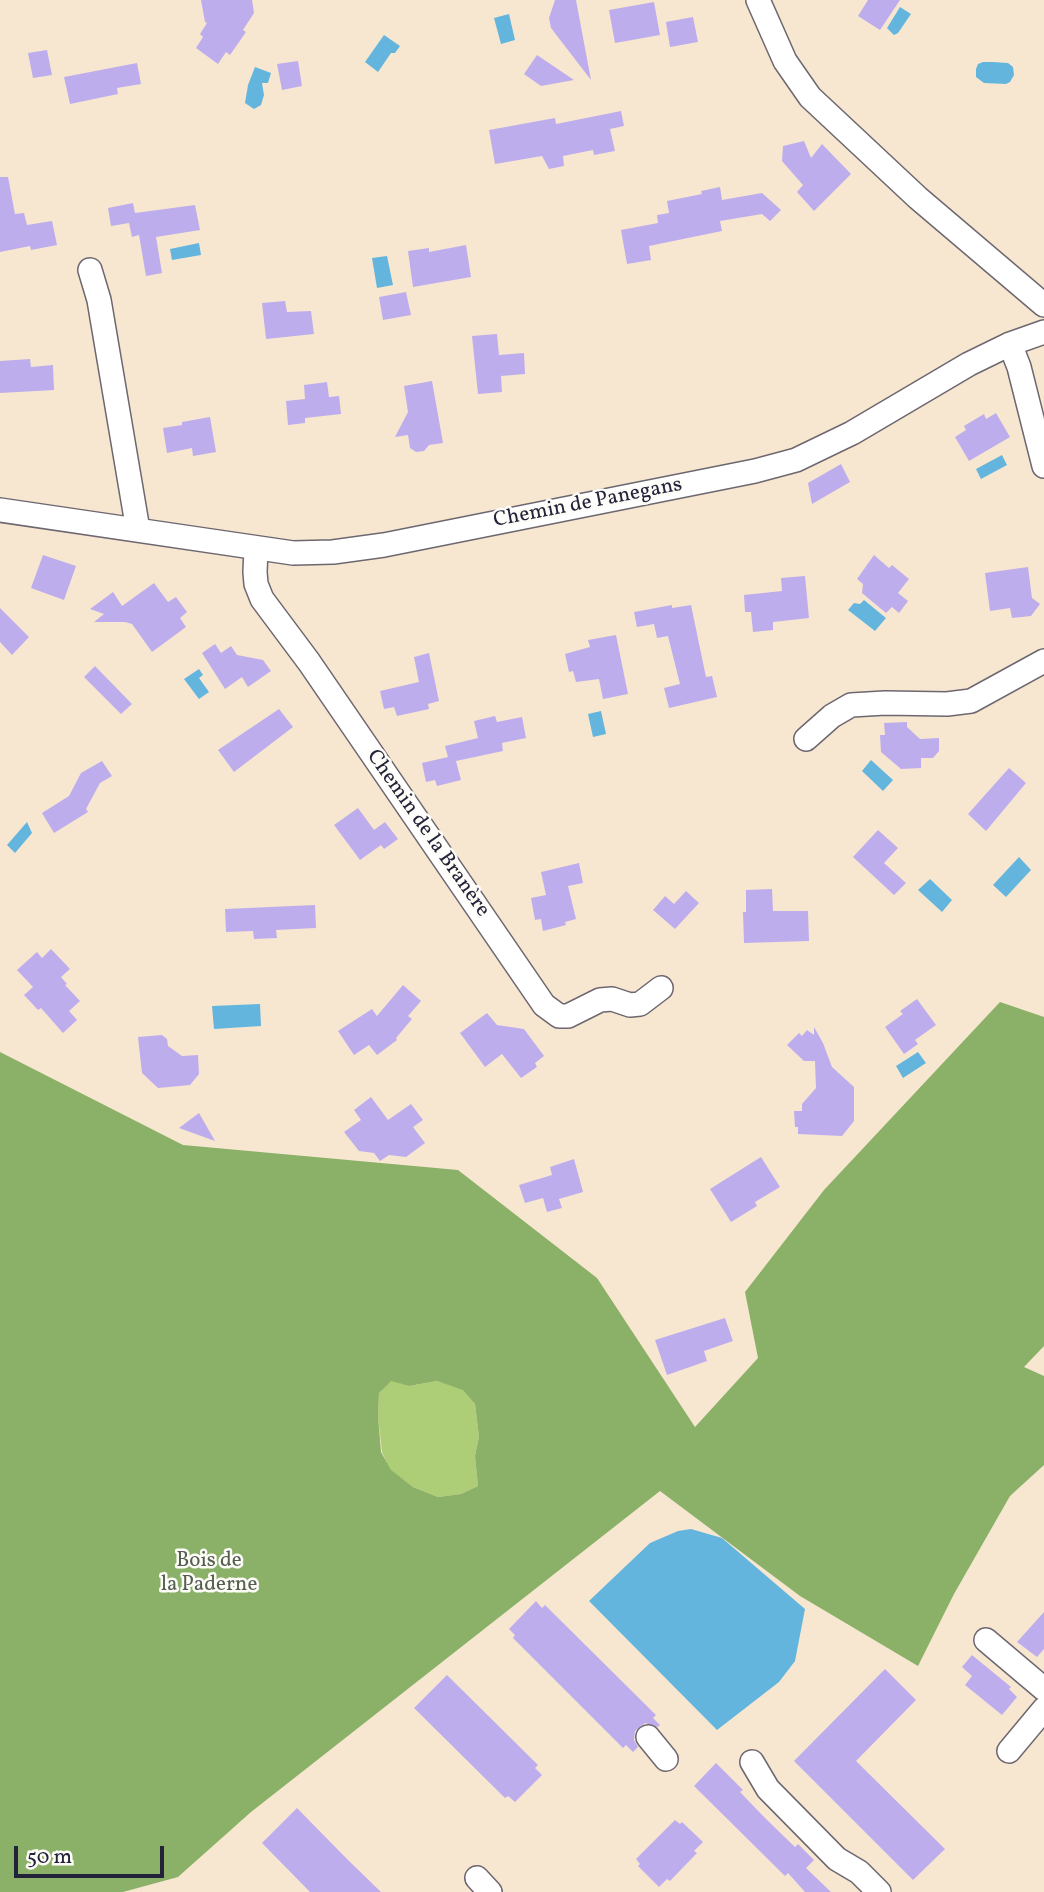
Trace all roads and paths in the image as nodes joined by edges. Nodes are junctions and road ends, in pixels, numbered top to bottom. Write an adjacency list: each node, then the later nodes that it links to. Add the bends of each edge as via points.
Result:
1 (758, 0): 3 (street, via 785,61 810,97 918,198)
2 (90, 270): 8 (street)
3 (1044, 305)
4 (1044, 332): 5 (street, Chemin de Panegans)
5 (1010, 344): 6 (street); 9 (street, Chemin de Panegans, via 831,444 778,466 384,545 309,552)
6 (1044, 466)
7 (0, 510): 8 (street, Chemin de Panegans)
8 (138, 530): 9 (street, Chemin de Panegans)
9 (256, 548): 12 (street, Chemin de la Branère, via 255,572 262,599 544,1005 559,1016 568,1016 600,1000 639,1004)
10 (1044, 662): 11 (street, via 971,701 851,705)
11 (806, 739)
12 (661, 988)
13 (986, 1640): 14 (street)
14 (1044, 1689)
15 (1044, 1709): 17 (street)
16 (648, 1737): 18 (street)
17 (1009, 1751)
18 (666, 1759)
19 (752, 1762): 20 (street, via 768,1788 836,1859 859,1872)
20 (879, 1892)

